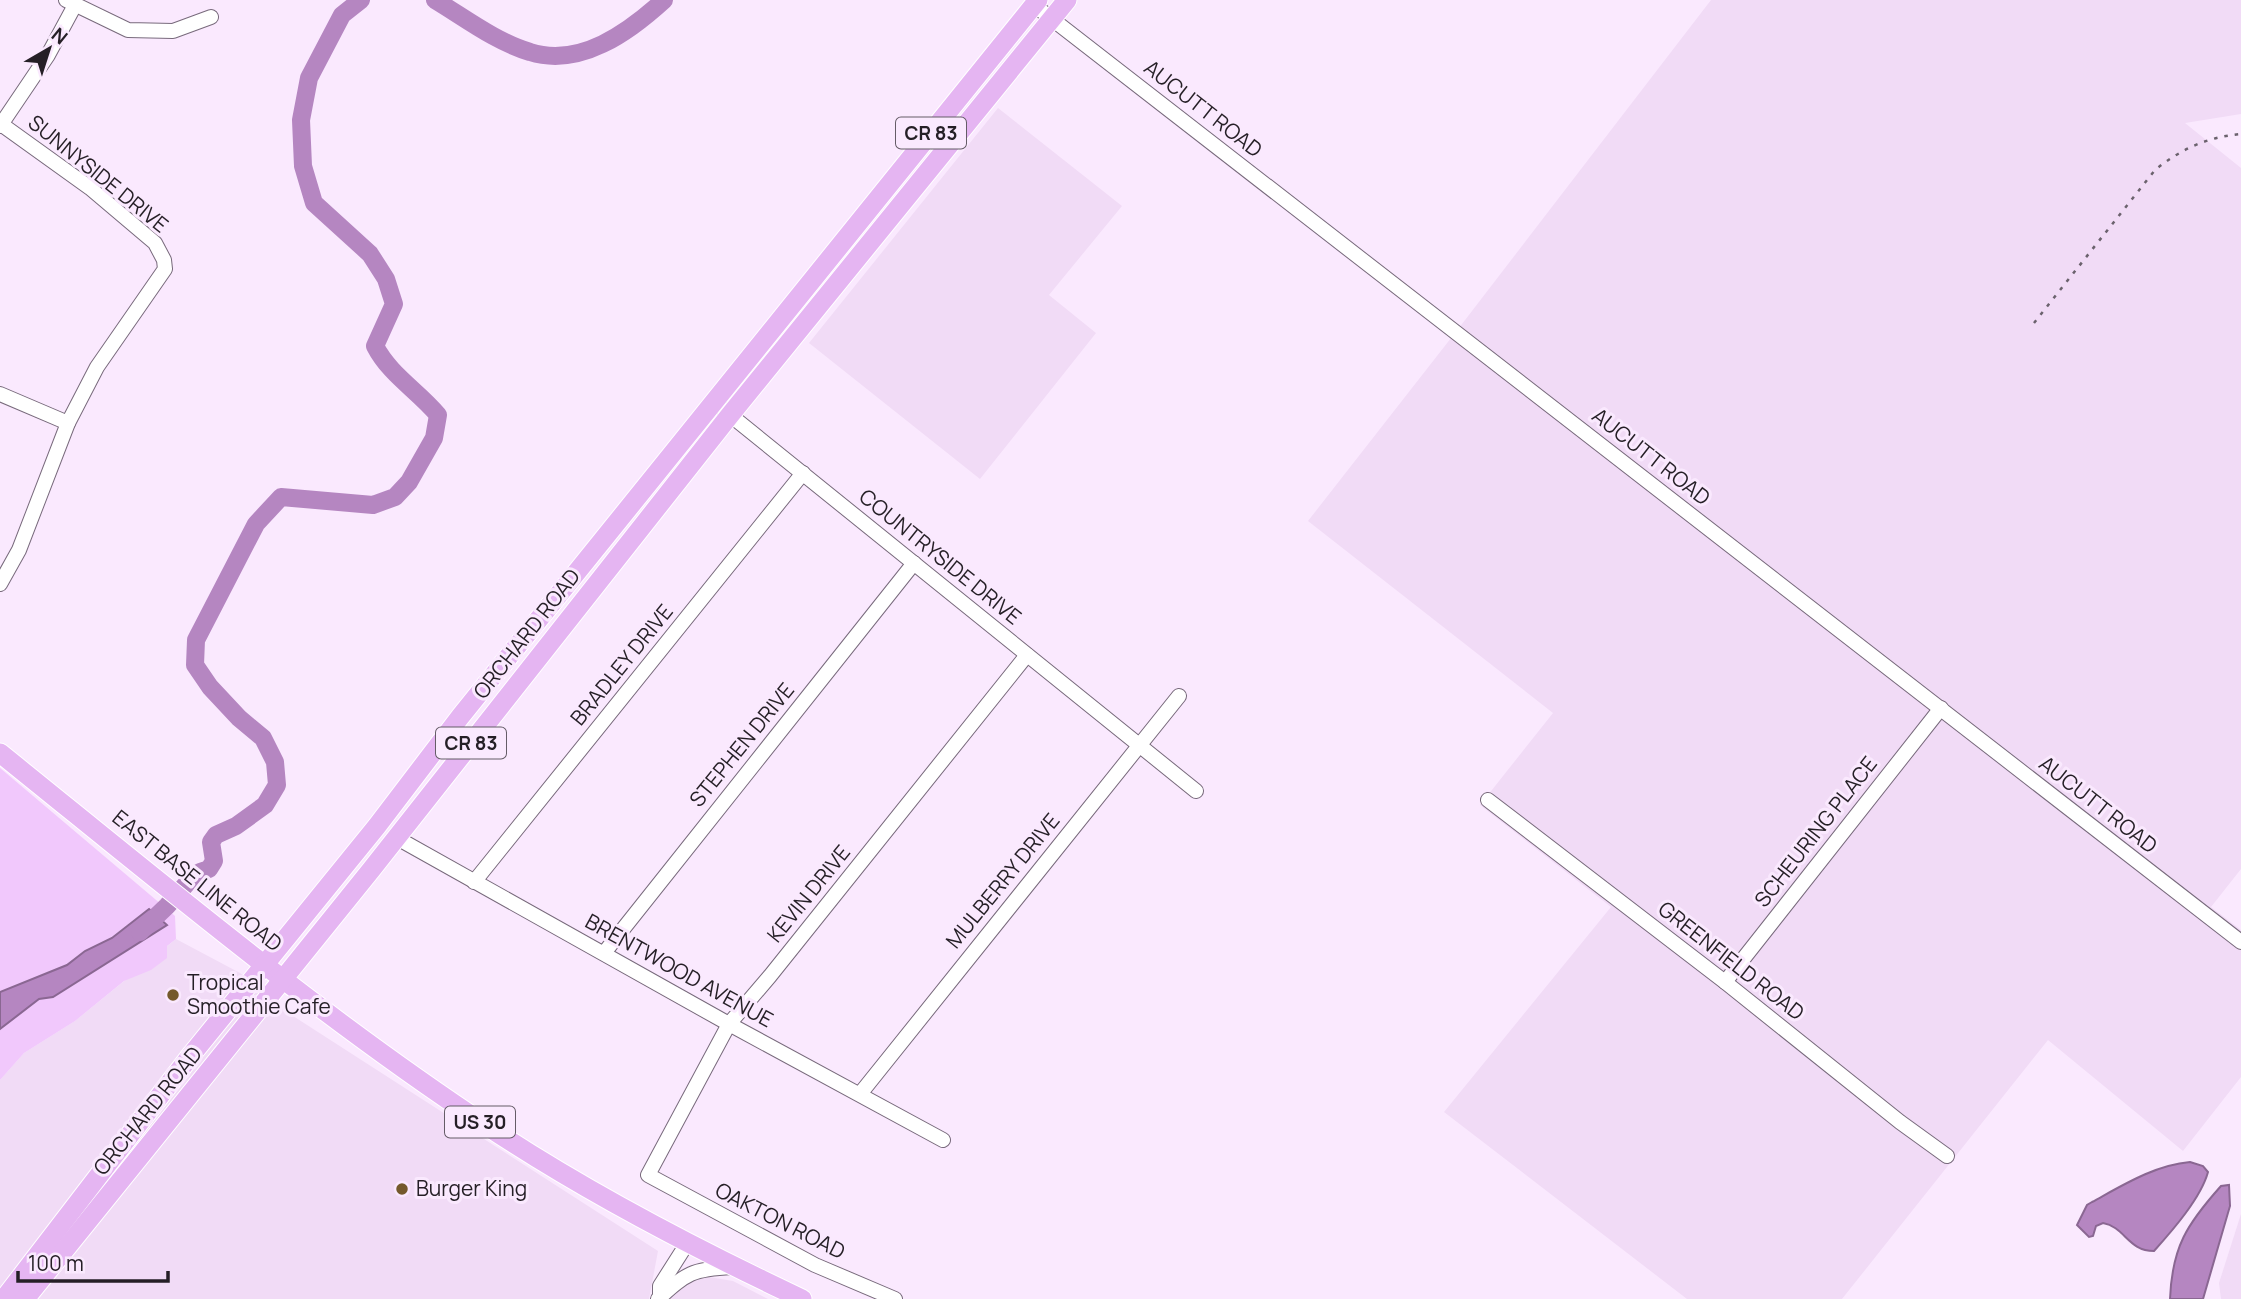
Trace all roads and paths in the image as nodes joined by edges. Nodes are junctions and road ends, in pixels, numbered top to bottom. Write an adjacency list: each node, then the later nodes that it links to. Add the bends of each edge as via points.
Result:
1 (1066, 0): 5 (main road, ORCHARD ROAD / CR 83)
2 (1036, 2): 5 (street, AUCUTT ROAD); 8 (main road, ORCHARD ROAD / CR 83)
3 (71, 3): 4 (street, via 128,30 173,31); 6 (street, via 48,55)
4 (211, 17)
5 (1052, 19): 8 (main road, ORCHARD ROAD / CR 83); 15 (street, AUCUTT ROAD)
6 (1, 125): 9 (street, SUNNYSIDE DRIVE, via 90,188 155,243 164,260 160,278 97,367)
7 (0, 394): 9 (street)
8 (722, 409): 10 (street, COUNTRYSIDE DRIVE); 20 (main road, ORCHARD ROAD / CR 83); 24 (main road, ORCHARD ROAD / CR 83)
9 (68, 423): 12 (street, via 19,550)
10 (803, 473): 11 (street, COUNTRYSIDE DRIVE); 21 (street, BRADLEY DRIVE)
11 (914, 564): 13 (street, COUNTRYSIDE DRIVE); 23 (street, STEPHEN DRIVE)
12 (0, 584)
13 (1027, 655): 16 (street, COUNTRYSIDE DRIVE); 27 (street, KEVIN DRIVE)
14 (1179, 696): 16 (street, MULBERRY DRIVE)
15 (1941, 708): 22 (street, AUCUTT ROAD); 26 (street, SCHEURING PLACE)
16 (1139, 745): 18 (street, COUNTRYSIDE DRIVE); 28 (street, MULBERRY DRIVE)
17 (0, 753): 24 (main road, EAST BASE LINE ROAD / US 30)
18 (1196, 792)
19 (1488, 800): 26 (street, GREENFIELD ROAD)
20 (397, 838): 21 (street, BRENTWOOD AVENUE); 25 (main road, ORCHARD ROAD / CR 83)
21 (474, 882): 23 (street, BRENTWOOD AVENUE)
22 (2241, 943)
23 (604, 953): 27 (street, BRENTWOOD AVENUE)
24 (264, 964): 25 (main road, EAST BASE LINE ROAD / US 30); 35 (main road, ORCHARD ROAD)
25 (283, 979): 32 (main road, EAST BASE LINE ROAD / US 30, via 489,1128); 36 (main road, ORCHARD ROAD)
26 (1725, 982): 30 (street, GREENFIELD ROAD)
27 (729, 1024): 28 (street, BRENTWOOD AVENUE); 31 (street, KEVIN DRIVE)
28 (860, 1094): 29 (street, BRENTWOOD AVENUE)
29 (943, 1140)
30 (1947, 1156)
31 (648, 1175): 38 (street, OAKTON ROAD, via 816,1265)
32 (688, 1242): 33 (main road, US 30); 34 (street, via 660,1286)
33 (734, 1267): 34 (street, via 694,1271); 37 (main road, US 30)
34 (659, 1298)
35 (4, 1299)
36 (25, 1299)
37 (802, 1299)
38 (895, 1299)

